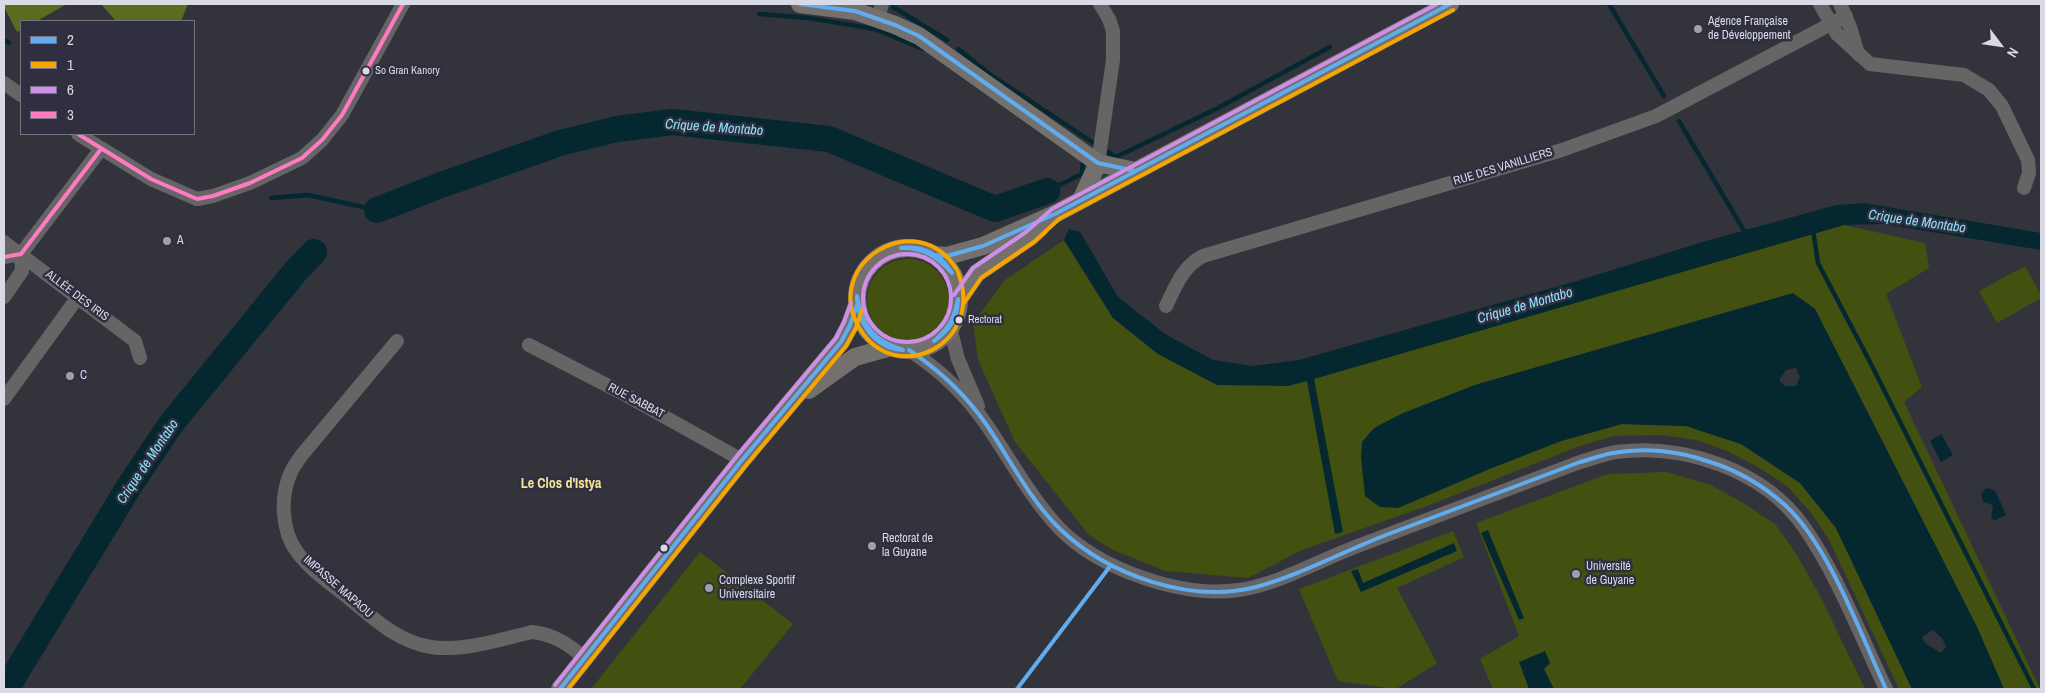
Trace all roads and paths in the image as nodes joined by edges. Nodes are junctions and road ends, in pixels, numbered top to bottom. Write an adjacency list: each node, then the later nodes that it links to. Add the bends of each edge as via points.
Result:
1 (402, 4): 13 (street, via 342,114 322,140 302,158 250,183 197,199 151,179)
2 (800, 4): 7 (main road)
3 (1100, 4): 14 (street, via 1113,31 1113,60)
4 (1450, 4): 15 (main road)
5 (1820, 4): 8 (street)
6 (1843, 10): 8 (street, RUE DES VANILLIERS); 9 (street)
7 (880, 11): 14 (main road)
8 (1830, 24): 9 (street); 27 (street, RUE DES VANILLIERS, via 1656,116 1562,150 1203,256 1182,273)
9 (1858, 55): 16 (street, via 1879,67 1964,75 1989,90 2002,106 2028,160 2029,174)
10 (4, 84): 11 (street)
11 (20, 94)
12 (80, 135): 13 (street)
13 (101, 149): 20 (street)
14 (1098, 163): 15 (main road); 17 (main road)
15 (1136, 171): 17 (main road)
16 (2024, 188)
17 (1081, 200): 18 (main road)
18 (1054, 214): 21 (main road, via 983,246 947,256); 25 (main road, via 1030,237 977,272)
19 (4, 242): 20 (street, ALLÉE DES IRIS)
20 (21, 254): 22 (street); 23 (street, via 22,271); 24 (street, ALLÉE DES IRIS)
21 (935, 255): 25 (main road, via 952,274); 26 (main road, via 909,247 883,254 866,268 857,290)
22 (4, 257)
23 (4, 297)
24 (78, 297): 33 (street, ALLÉE DES IRIS, via 135,341); 34 (street)
25 (958, 299): 28 (main road)
26 (857, 305): 31 (main road, via 864,326); 35 (main road, via 841,342)
27 (1166, 306)
28 (950, 327): 32 (main road, via 932,344); 36 (street, via 958,358)
29 (397, 341): 38 (street, IMPASSE MAPAOU, via 291,472 284,515 286,529 298,552 382,626 416,644 458,648 532,632 557,638)
30 (529, 345): 37 (street, RUE SABBAT)
31 (891, 347): 32 (main road); 35 (main road, via 855,357)
32 (909, 350): 36 (street, via 951,382)
33 (140, 358)
34 (4, 399)
35 (778, 417): 37 (main road)
36 (985, 423): 40 (street, via 1034,497 1075,543 1111,565 1153,581 1201,591 1239,590 1267,583 1580,462 1616,452 1659,450 1704,458 1746,476 1780,502 1803,526 1829,568)
37 (742, 460): 38 (main road)
38 (585, 658): 39 (main road)
39 (560, 689)
40 (1886, 689)

